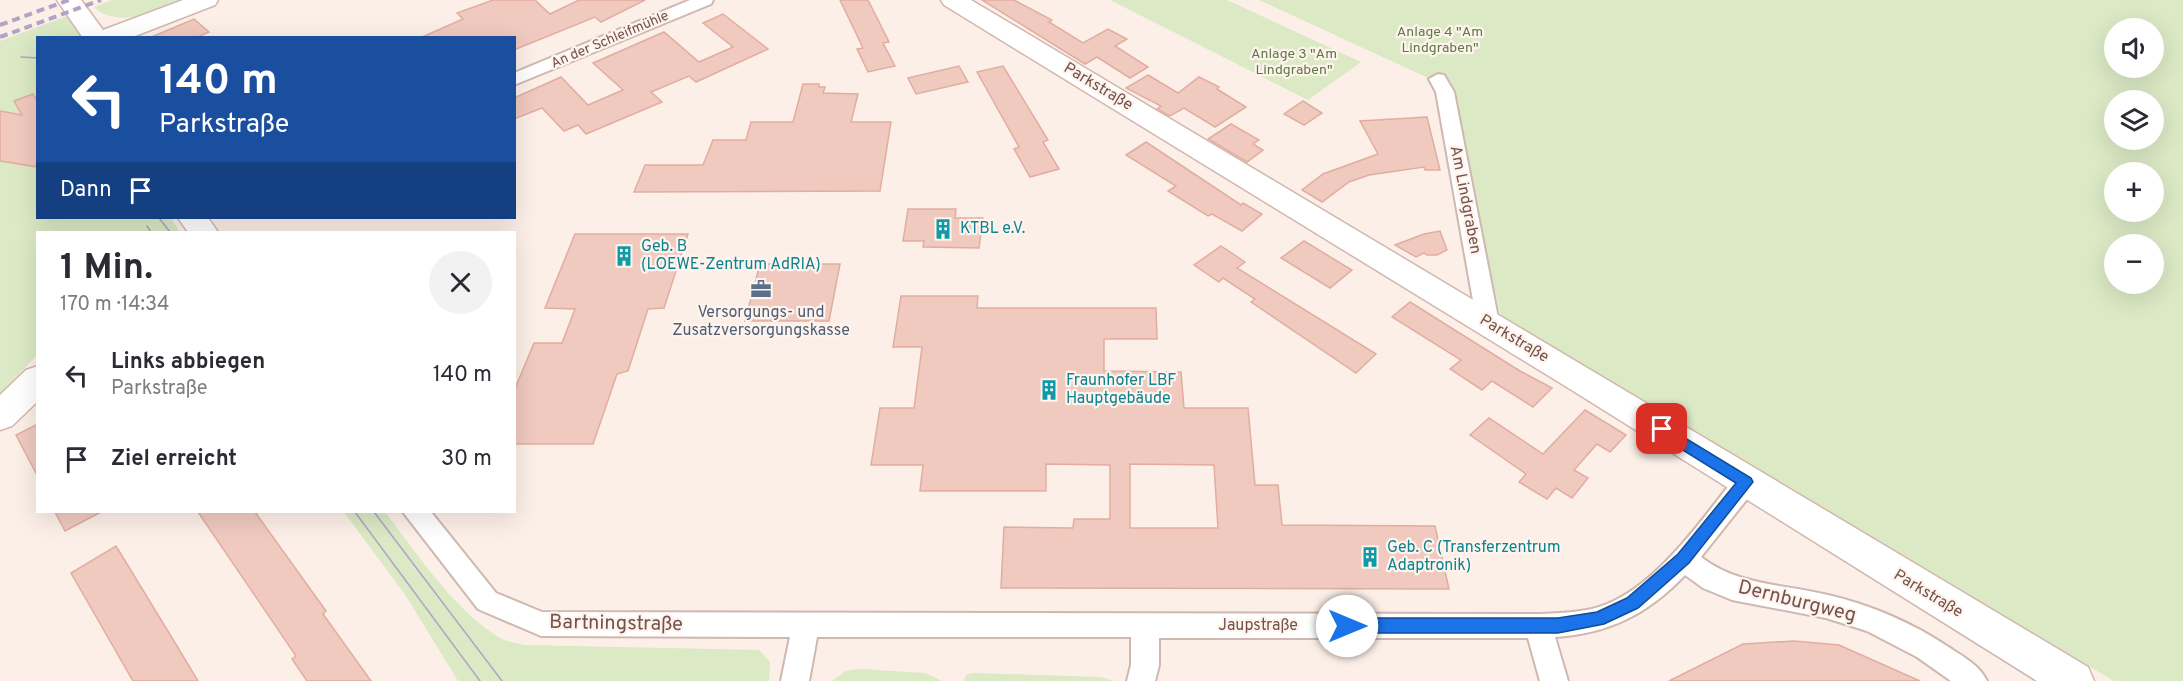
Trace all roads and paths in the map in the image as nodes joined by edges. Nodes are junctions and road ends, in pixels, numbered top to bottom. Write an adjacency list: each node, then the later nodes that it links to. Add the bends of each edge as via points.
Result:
1 (69, 0): 5 (street)
2 (206, 0): 6 (street)
3 (705, 0): 7 (street, An der Schleifmühle)
4 (953, 0): 9 (street, Parkstraße)
5 (95, 36)
6 (110, 36)
7 (516, 79)
8 (1438, 79): 9 (street, Am Lindgraben, via 1444,92)
9 (1488, 323): 12 (street, Parkstraße)
10 (36, 381): 11 (street)
11 (0, 416)
12 (1746, 482): 14 (street, Jaupstraße); 22 (street, Parkstraße)
13 (417, 513): 15 (street, Bartningstraße, via 487,602 541,624)
14 (1683, 559): 17 (street, Jaupstraße, via 1645,594 1618,612 1578,623); 21 (street, Dernburgweg, via 1717,582 1760,595 1832,607 1893,628 1939,654)
15 (806, 625): 16 (street, Jaupstraße); 18 (street)
16 (1145, 626): 17 (street, Jaupstraße); 19 (street)
17 (1538, 626): 20 (street)
18 (795, 681)
19 (1141, 681)
20 (1554, 681)
21 (1973, 681)
22 (2073, 681)

